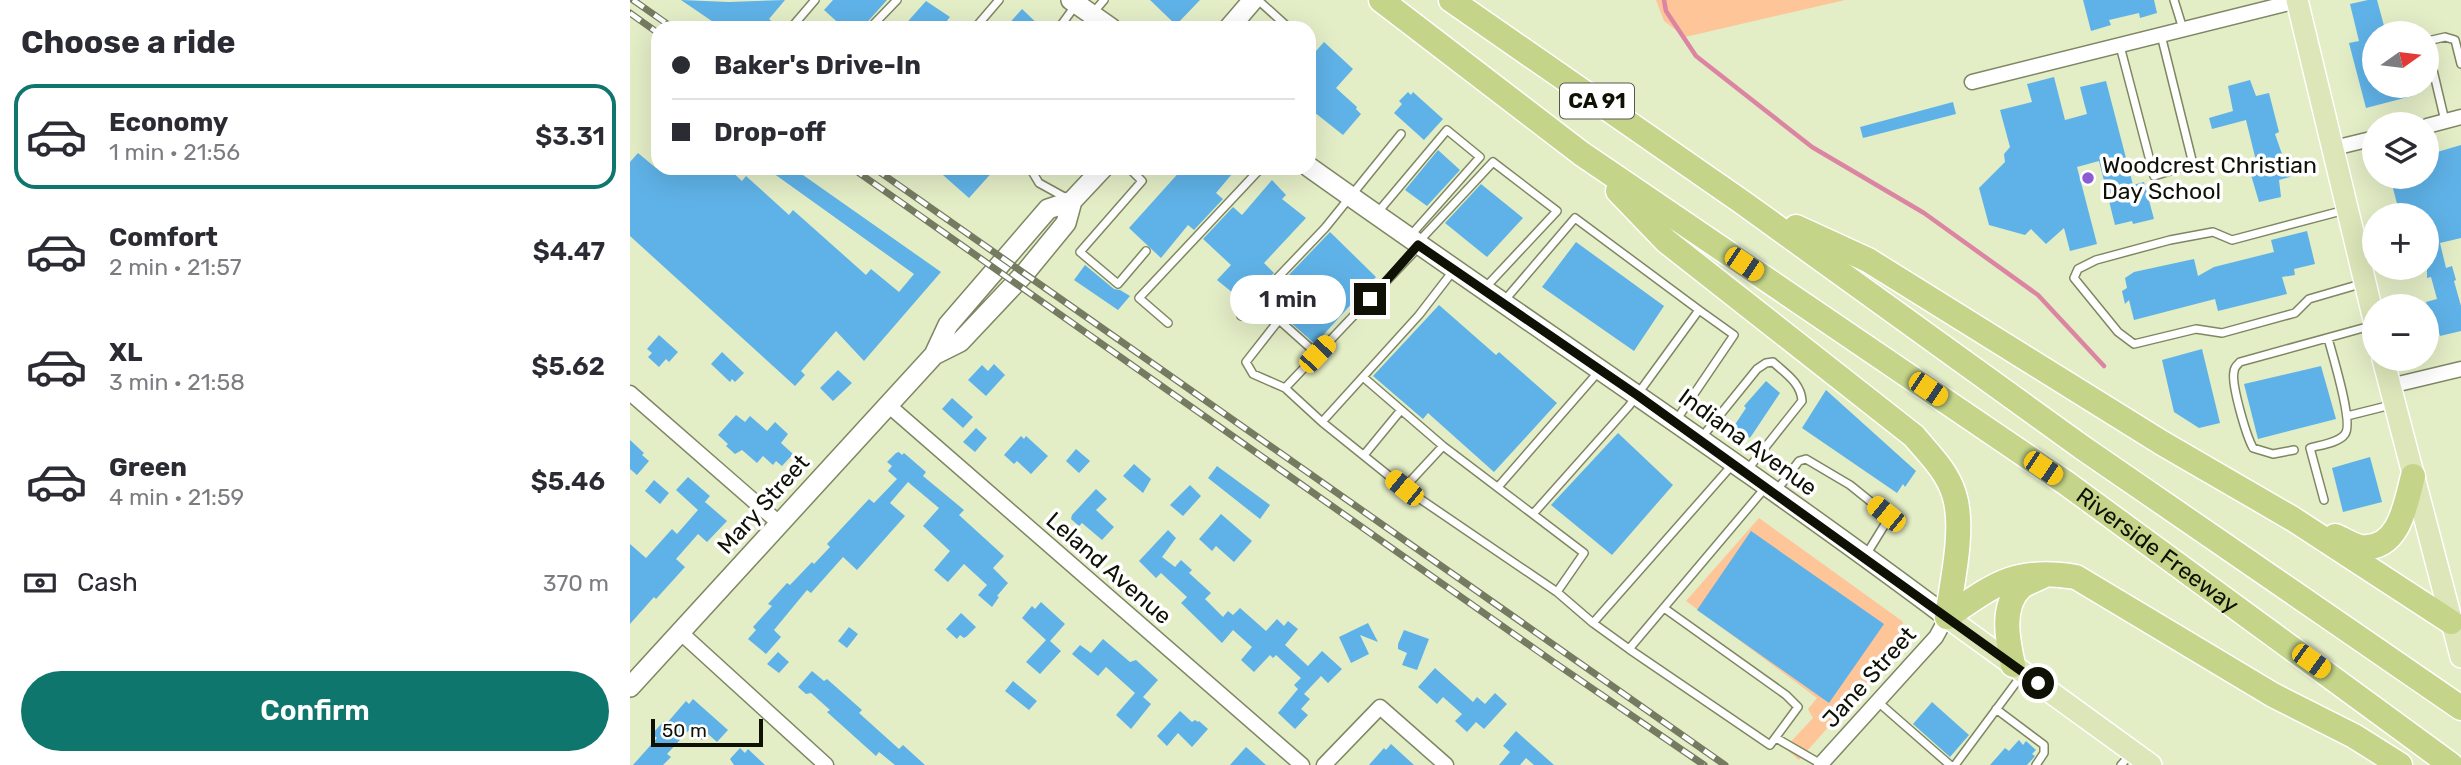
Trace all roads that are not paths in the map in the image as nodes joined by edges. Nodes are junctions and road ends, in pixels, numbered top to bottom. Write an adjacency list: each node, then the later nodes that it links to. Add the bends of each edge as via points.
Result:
1 (815, 0): 10 (lane)
2 (897, 0): 11 (lane)
3 (999, 0): 12 (lane)
4 (1381, 0): 28 (highway, Riverside Freeway / CA 91)
5 (1451, 0): 36 (highway, Riverside Freeway / CA 91)
6 (2174, 0): 17 (lane)
7 (2297, 0): 17 (street); 27 (main road)
8 (1249, 2): 15 (main road); 16 (lane)
9 (1086, 4): 13 (lane); 14 (main road)
10 (797, 21)
11 (877, 21)
12 (981, 21)
13 (1067, 21)
14 (1104, 21)
15 (1234, 21)
16 (1278, 21)
17 (2183, 29): 18 (street)
18 (2161, 35): 19 (street); 19 (lane, via 2193,164 2154,176)
19 (2120, 45): 21 (street)
20 (2461, 64): 23 (lane, via 2455,40 2432,40 2428,49)
21 (1972, 82)
22 (2461, 117): 23 (street)
23 (2445, 121): 24 (street)
24 (2439, 123)
25 (1401, 134): 34 (lane)
26 (2362, 141): 27 (street)
27 (2334, 148): 37 (main road)
28 (1583, 154): 82 (highway, via 1666,241 1914,436 1934,459 1955,495 1957,519); 104 (highway, Riverside Freeway / CA 91, via 2066,483)
29 (1316, 172): 34 (main road, Indiana Avenue)
30 (1034, 175): 35 (lane, via 1039,183)
31 (1096, 175): 35 (main road, Mary Street)
32 (1136, 175): 40 (lane, via 1142,181 1080,252 1118,284)
33 (1254, 175): 48 (lane, via 1139,298)
34 (1351, 197): 38 (main road, Indiana Avenue); 47 (lane)
35 (1072, 201): 60 (main road, Mary Street, via 1048,209 948,325 934,355)
36 (1742, 202): 76 (highway, via 1868,260); 91 (highway, Riverside Freeway / CA 91, via 2083,448)
37 (2346, 210): 42 (main road); 42 (lane, via 2232,240 2213,232 2170,240 2096,260 2078,269 2074,278 2118,332 2134,344 2196,329 2222,333 2295,313 2309,299)
38 (1376, 215): 39 (main road, Indiana Avenue); 39 (lane, via 1447,130 1480,157)
39 (1417, 240): 41 (main road, Indiana Avenue); 43 (lane, via 1493,162 1557,211); 51 (lane)
40 (1146, 251)
41 (1454, 270): 43 (main road, Indiana Avenue); 55 (lane)
42 (2365, 283): 44 (main road)
43 (1486, 287): 45 (main road, Indiana Avenue)
44 (2368, 294)
45 (1503, 302): 46 (lane, via 1575,218); 53 (main road, Indiana Avenue)
46 (1699, 310): 58 (lane); 64 (lane, via 1734,335)
47 (1241, 316)
48 (1168, 323)
49 (2362, 329): 50 (lane)
50 (2328, 338): 62 (lane); 67 (lane, via 2240,362 2234,372 2253,447 2273,454)
51 (1317, 354): 56 (lane); 56 (lane, via 1279,320 1246,362 1253,374)
52 (2461, 369): 59 (street)
53 (1600, 370): 58 (main road, Indiana Avenue); 71 (lane)
54 (2387, 371): 59 (main road)
55 (1363, 377): 61 (lane); 63 (lane)
56 (1285, 388): 63 (lane)
57 (630, 393): 77 (street)
58 (1637, 395): 64 (main road, Indiana Avenue); 75 (lane)
59 (2393, 395): 62 (lane); 70 (main road)
60 (887, 404): 77 (main road, Mary Street); 97 (street, Leland Avenue)
61 (1401, 410): 66 (lane); 68 (lane)
62 (2347, 416): 74 (lane, via 2345,436 2310,448)
63 (1322, 422): 68 (lane)
64 (1675, 422): 65 (main road, Indiana Avenue)
65 (1699, 440): 69 (main road, Indiana Avenue); 69 (lane, via 1757,369 1773,362 1796,382 1802,401)
66 (1443, 446): 71 (lane); 72 (lane)
67 (2294, 450)
68 (1364, 455): 72 (lane)
69 (1739, 468): 73 (main road, Indiana Avenue); 83 (lane)
70 (2413, 476): 76 (highway, via 2397,528 2387,540 2374,545 2361,547); 84 (main road)
71 (1498, 487): 75 (lane)
72 (1404, 488): 80 (lane)
73 (1770, 490): 78 (main road, Indiana Avenue); 78 (lane, via 1806,459 1850,485 1886,514 1887,521); 81 (lane)
74 (2324, 500)
75 (1533, 514): 80 (lane, via 1584,553)
76 (2293, 519): 84 (highway)
77 (779, 523): 85 (main road, Mary Street)
78 (1865, 558): 82 (main road, Indiana Avenue)
79 (2050, 572): 82 (highway, via 1992,586); 88 (highway, via 2020,588 2009,607 2007,636); 103 (highway, via 2076,577)
80 (1557, 592): 83 (lane)
81 (1664, 608): 86 (lane); 93 (lane, via 1798,708)
82 (1947, 617): 88 (main road, Indiana Avenue); 90 (street, Jane Street, via 1936,637)
83 (1593, 623): 86 (lane)
84 (2456, 623): 87 (main road)
85 (680, 632): 89 (main road, Mary Street); 96 (street)
86 (1629, 649): 93 (lane, via 1770,745)
87 (2461, 657)
88 (2018, 669): 92 (lane); 94 (main road, Indiana Avenue)
89 (630, 687)
90 (1877, 702): 95 (street, Jane Street); 100 (lane)
91 (2461, 708)
92 (1996, 709): 100 (lane); 101 (lane, via 2044,745)
93 (1776, 738): 95 (lane)
94 (2127, 758): 102 (main road, Indiana Avenue)
95 (1821, 764)
96 (826, 765)
97 (1301, 765)
98 (1324, 765): 99 (street, via 1380,707)
99 (1446, 765)
100 (1952, 765)
101 (2036, 765)
102 (2151, 765)
103 (2400, 765)
104 (2451, 765)

